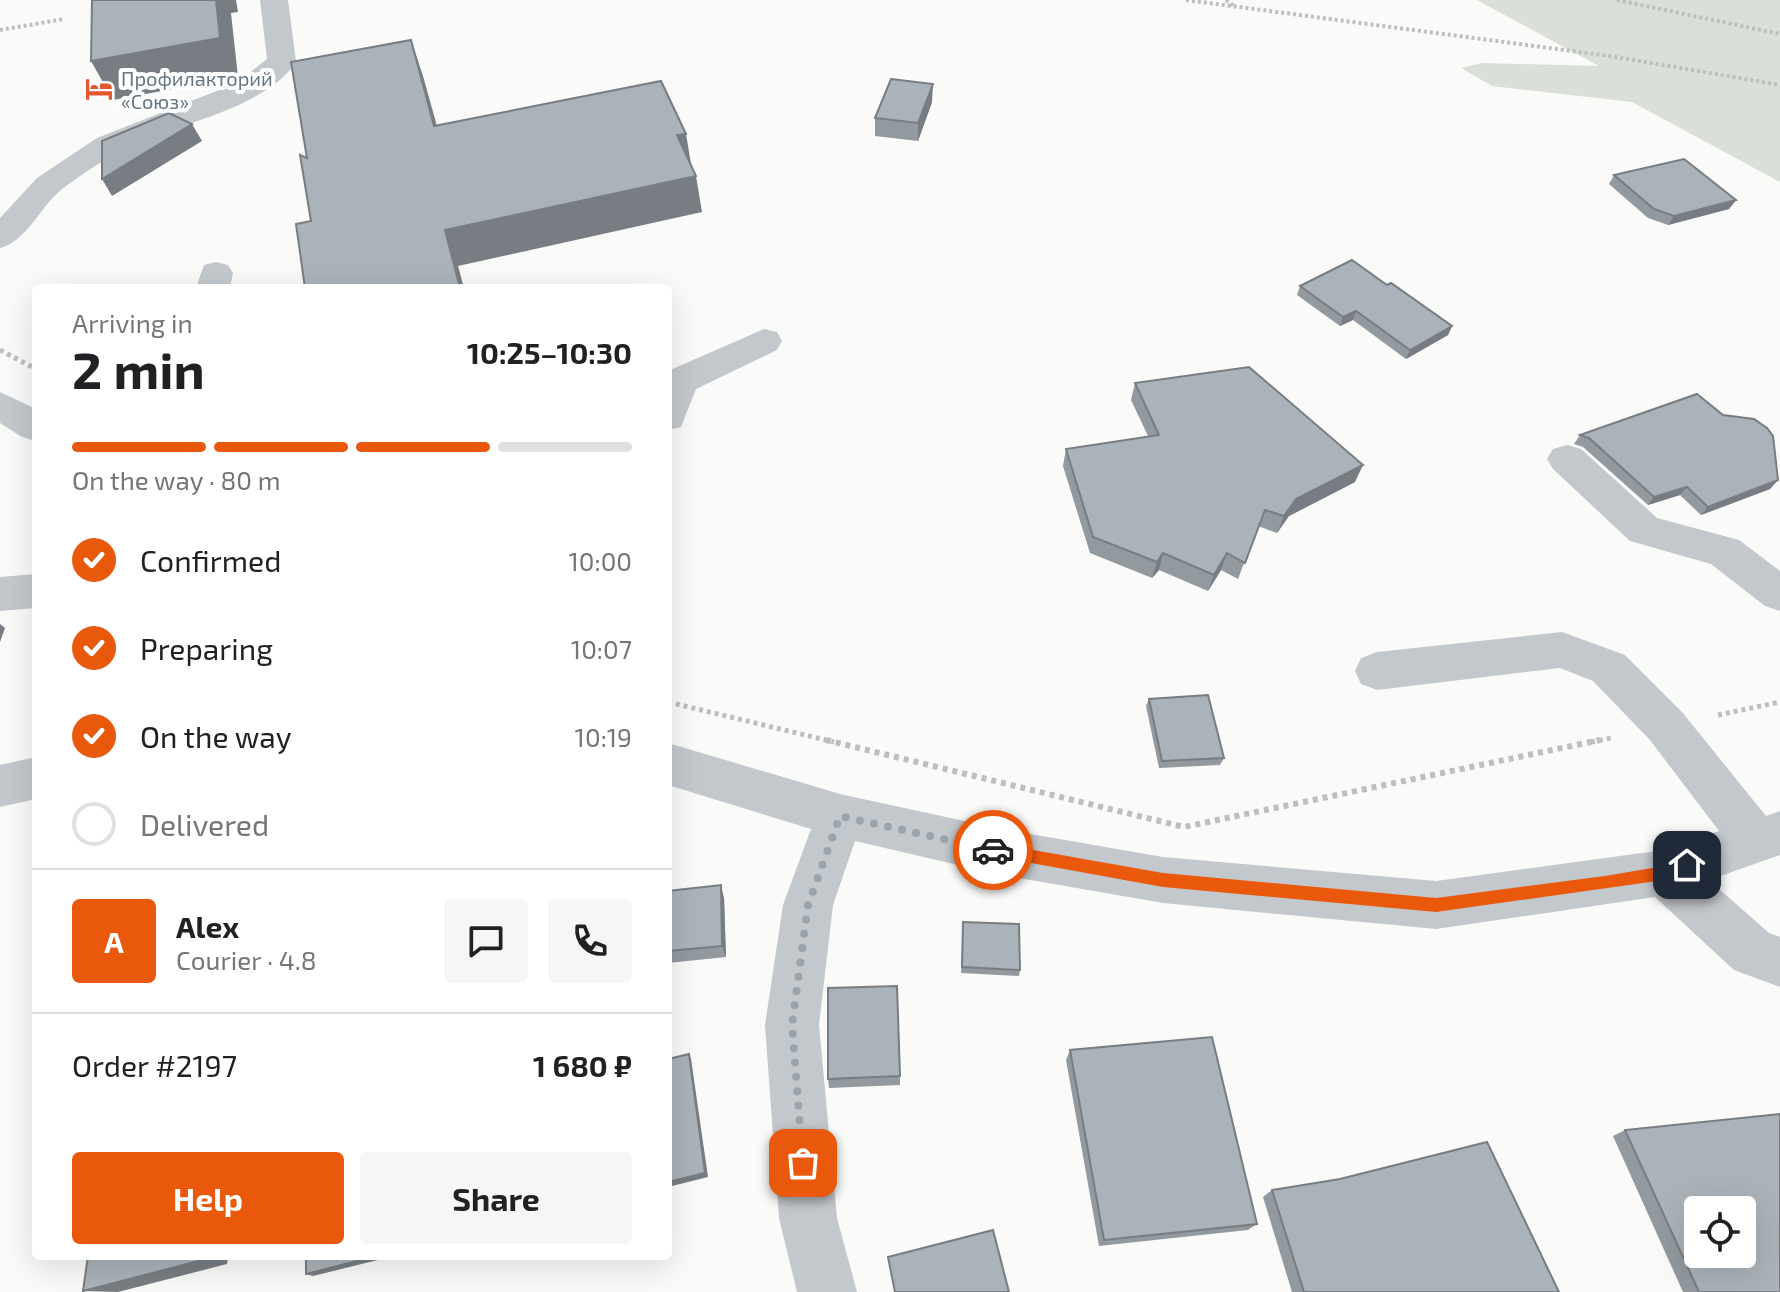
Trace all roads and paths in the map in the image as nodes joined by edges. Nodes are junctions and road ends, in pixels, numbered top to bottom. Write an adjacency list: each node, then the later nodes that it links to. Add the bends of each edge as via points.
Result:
1 (274, 0): 10 (street, via 282,62 247,89 108,145 48,185)
2 (1186, 0): 5 (path)
3 (1226, 0): 5 (path)
4 (1617, 0): 8 (path)
5 (1236, 8): 9 (path, via 1610,56)
6 (64, 19): 7 (path)
7 (0, 30)
8 (1780, 34)
9 (1780, 85)
10 (0, 238)
11 (764, 341): 15 (street, via 680,381)
12 (0, 350): 13 (path)
13 (32, 367)
14 (0, 405): 16 (street)
15 (672, 405)
16 (32, 425)
17 (1567, 459): 20 (street, via 1644,530 1724,551)
18 (32, 591): 19 (street)
19 (0, 594)
20 (1780, 594)
21 (1377, 671): 24 (street, via 1562,650 1609,668)
22 (1780, 702): 24 (path)
23 (672, 703): 24 (path, via 1184,827)
24 (1666, 726): 29 (street)
25 (672, 764): 28 (street)
26 (32, 779): 27 (street)
27 (0, 786)
28 (840, 816): 30 (street, via 1001,852 1163,880 1436,905); 32 (street, via 808,905 792,1025 808,1218)
29 (1768, 837): 30 (street)
30 (1664, 873): 31 (street, via 1752,952)
31 (1780, 962)
32 (827, 1292)

